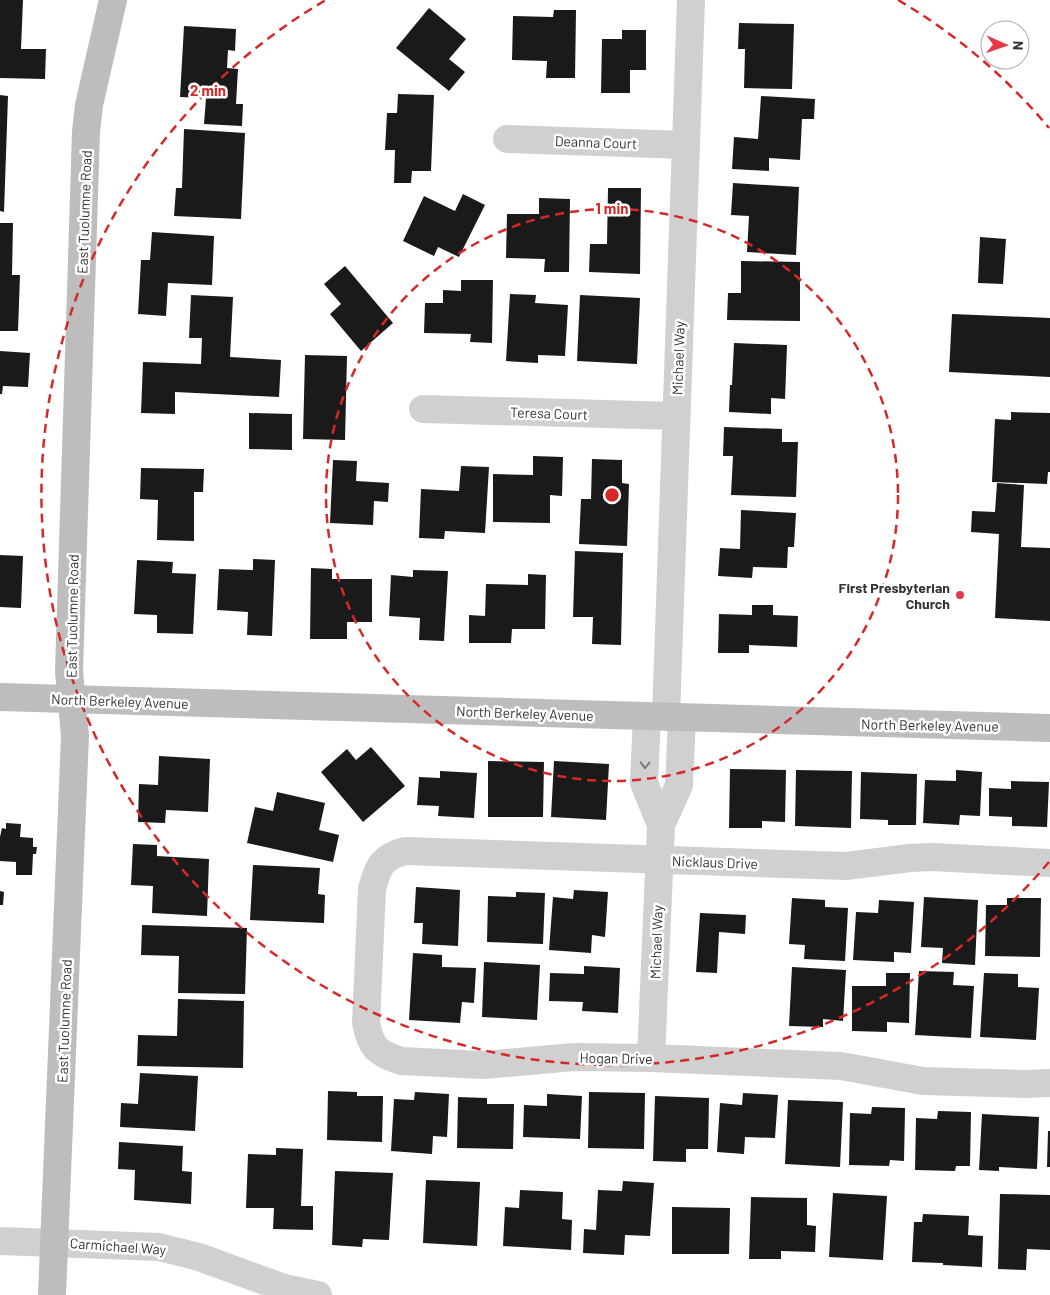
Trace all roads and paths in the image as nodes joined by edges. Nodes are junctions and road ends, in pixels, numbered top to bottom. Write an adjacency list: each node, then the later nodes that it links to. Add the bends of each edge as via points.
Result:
1 (113, 0): 8 (street, East Tuolumne Road, via 86,132 69,661)
2 (691, 0): 4 (street, Michael Way)
3 (507, 139): 4 (street, Deanna Court)
4 (686, 145): 6 (street, Michael Way)
5 (423, 409): 6 (street, Teresa Court)
6 (675, 416): 9 (street, Michael Way)
7 (0, 697): 8 (street, North Berkeley Avenue)
8 (72, 700): 9 (street, North Berkeley Avenue); 17 (street, East Tuolumne Road, via 75,736)
9 (665, 717): 10 (street, North Berkeley Avenue); 11 (street, Michael Way, via 679,785 661,825)
10 (1050, 728)
11 (660, 860): 12 (street, Nicklaus Drive, via 405,851); 13 (street, Nicklaus Drive, via 846,866 932,857); 14 (street, Michael Way)
12 (383, 861): 14 (street, Hogan Drive, via 372,889 366,1023 369,1038 376,1049 401,1061 484,1065 574,1057)
13 (1050, 863)
14 (651, 1058): 15 (street, Hogan Drive, via 841,1066 923,1081)
15 (1050, 1083)
16 (0, 1241): 17 (street, Carmichael Way)
17 (54, 1242): 18 (street, East Tuolumne Road); 19 (street, Carmichael Way, via 170,1249 284,1288)
18 (52, 1295)
19 (318, 1295)

